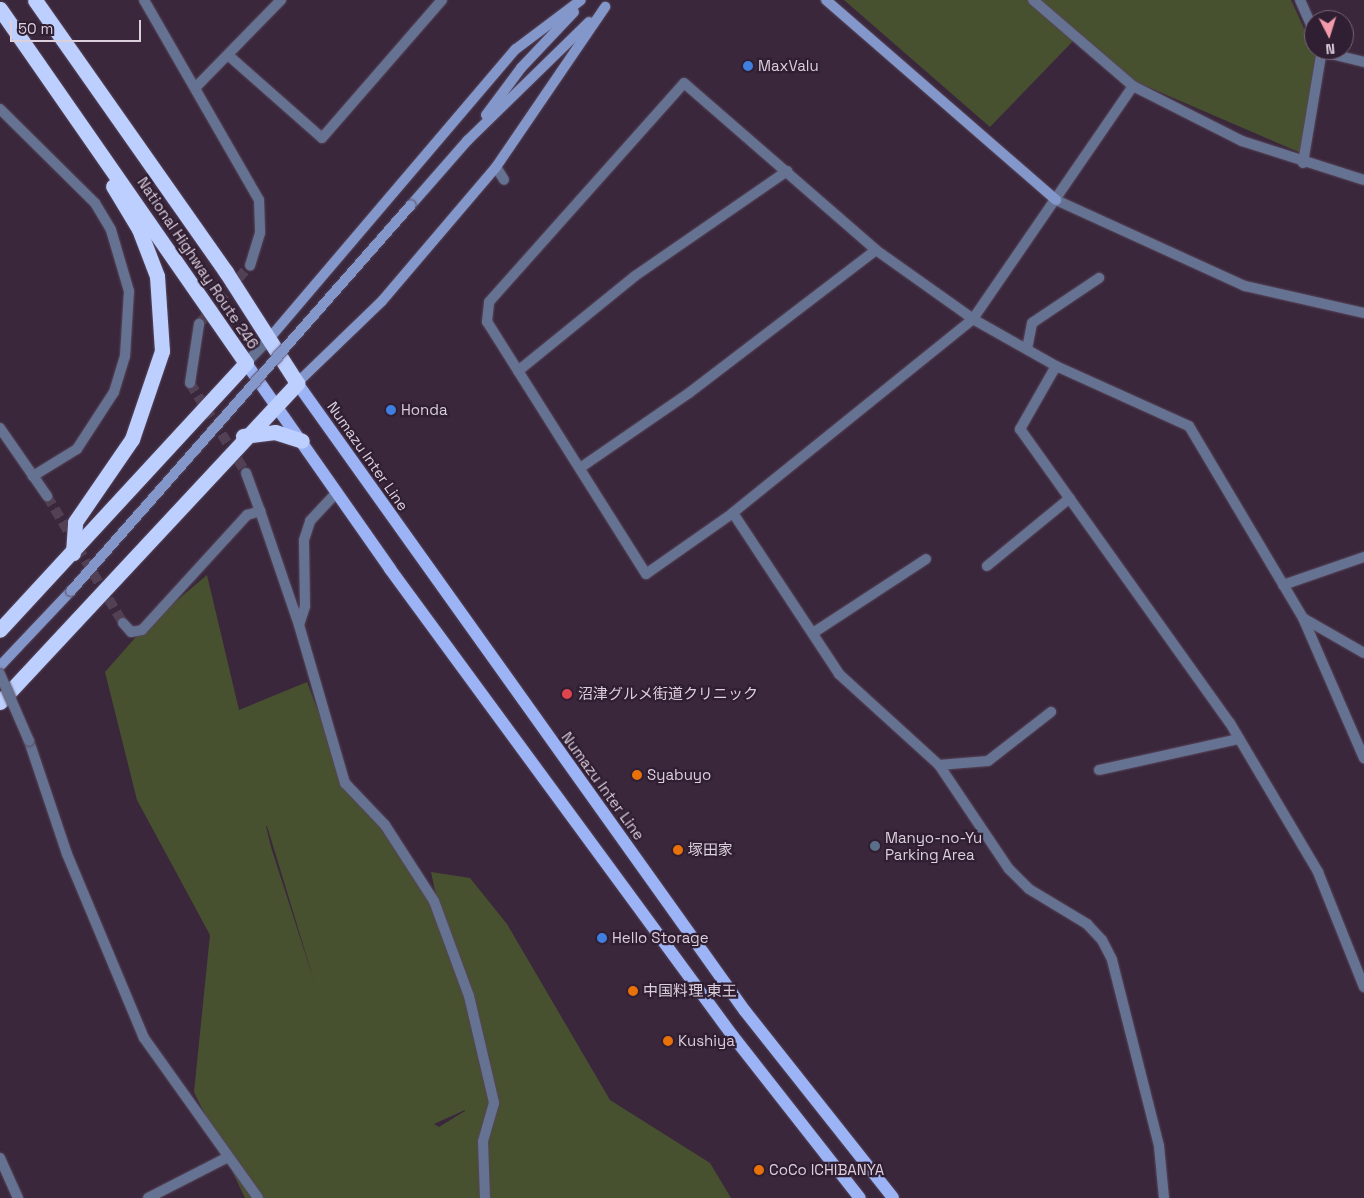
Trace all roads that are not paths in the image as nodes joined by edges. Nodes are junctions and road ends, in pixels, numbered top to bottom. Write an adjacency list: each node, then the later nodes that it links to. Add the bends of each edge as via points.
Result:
1 (35, 0): 29 (highway, National Highway Route 246, via 226,272)
2 (144, 0): 14 (street)
3 (281, 0): 10 (street)
4 (442, 0): 10 (street, via 322,138)
5 (583, 0): 16 (street, via 521,68); 29 (street, via 516,49)
6 (826, 0): 22 (street)
7 (1033, 0): 13 (street)
8 (608, 3): 16 (street); 18 (street)
9 (1, 13): 12 (highway, National Highway Route 246)
10 (228, 55): 14 (street)
11 (1320, 60): 17 (street)
12 (43, 69): 31 (highway, National Highway Route 246); 48 (highway, via 139,229 157,276 163,315 162,351 142,420 75,522)
13 (1133, 86): 17 (street, via 1242,141); 22 (street)
14 (196, 87): 24 (street, via 259,200 260,233)
15 (0, 109): 42 (street, via 96,203 111,230 129,291 126,356 114,392 77,449)
16 (468, 140): 57 (street, bridge)
17 (1303, 163): 21 (street)
18 (496, 167): 20 (street); 35 (street, via 382,300)
19 (788, 171): 23 (street); 33 (street, via 635,276); 33 (street, via 684,83 489,302 487,322)
20 (504, 180)
21 (1364, 180)
22 (1056, 200): 26 (street, via 1245,286); 27 (street)
23 (876, 250): 27 (street); 40 (street, via 689,393)
24 (250, 265)
25 (1099, 278): 30 (street, via 1032,323)
26 (1364, 313)
27 (973, 319): 30 (street); 47 (street)
28 (199, 324): 34 (street)
29 (268, 340): 31 (street); 35 (highway, National Highway Route 246)
30 (1027, 350): 32 (street)
31 (246, 363): 36 (main road); 48 (highway, National Highway Route 246)
32 (1056, 366): 45 (street, via 1020,429); 52 (street, via 1189,426)
33 (518, 371): 40 (street)
34 (190, 383)
35 (297, 384): 36 (highway); 76 (main road, Numazu Inter Line, via 745,1012)
36 (277, 404): 38 (highway); 39 (main road)
37 (0, 428): 42 (street)
38 (243, 436): 39 (highway, via 275,432); 62 (highway)
39 (302, 441): 43 (main road)
40 (580, 468): 47 (street, via 646,574)
41 (246, 473): 46 (street)
42 (33, 476): 44 (street)
43 (337, 492): 55 (street, via 310,521 304,540 305,606); 75 (main road, via 721,1020)
44 (47, 496)
45 (1070, 498): 51 (street); 64 (street)
46 (260, 512): 54 (street, via 247,515 142,630 130,632); 55 (street)
47 (733, 512): 58 (street)
48 (73, 553): 56 (highway, National Highway Route 246)
49 (1364, 557): 52 (street)
50 (926, 559): 58 (street)
51 (987, 566)
52 (1283, 585): 53 (street)
53 (1303, 618): 59 (street); 65 (street)
54 (123, 623)
55 (299, 624): 74 (street, via 345,783 385,825 434,901 469,996 494,1103 483,1141)
56 (0, 630)
57 (33, 631): 60 (street); 61 (street)
58 (813, 633): 66 (street, via 839,674)
59 (1364, 653)
60 (0, 666)
61 (0, 674): 69 (street, bridge, via 29,741 67,854 144,1038)
62 (0, 702)
63 (1052, 712): 66 (street, via 988,761)
64 (1238, 738): 67 (street); 68 (street, via 1318,872)
65 (1364, 758)
66 (939, 765): 77 (street, via 1009,869 1029,889 1087,924 1102,940 1112,960 1159,1146)
67 (1099, 770)
68 (1364, 987)
69 (228, 1157): 72 (street); 73 (street)
70 (0, 1158): 71 (street)
71 (18, 1198)
72 (148, 1198)
73 (258, 1198)
74 (485, 1198)
75 (860, 1198)
76 (893, 1198)
77 (1164, 1198)

